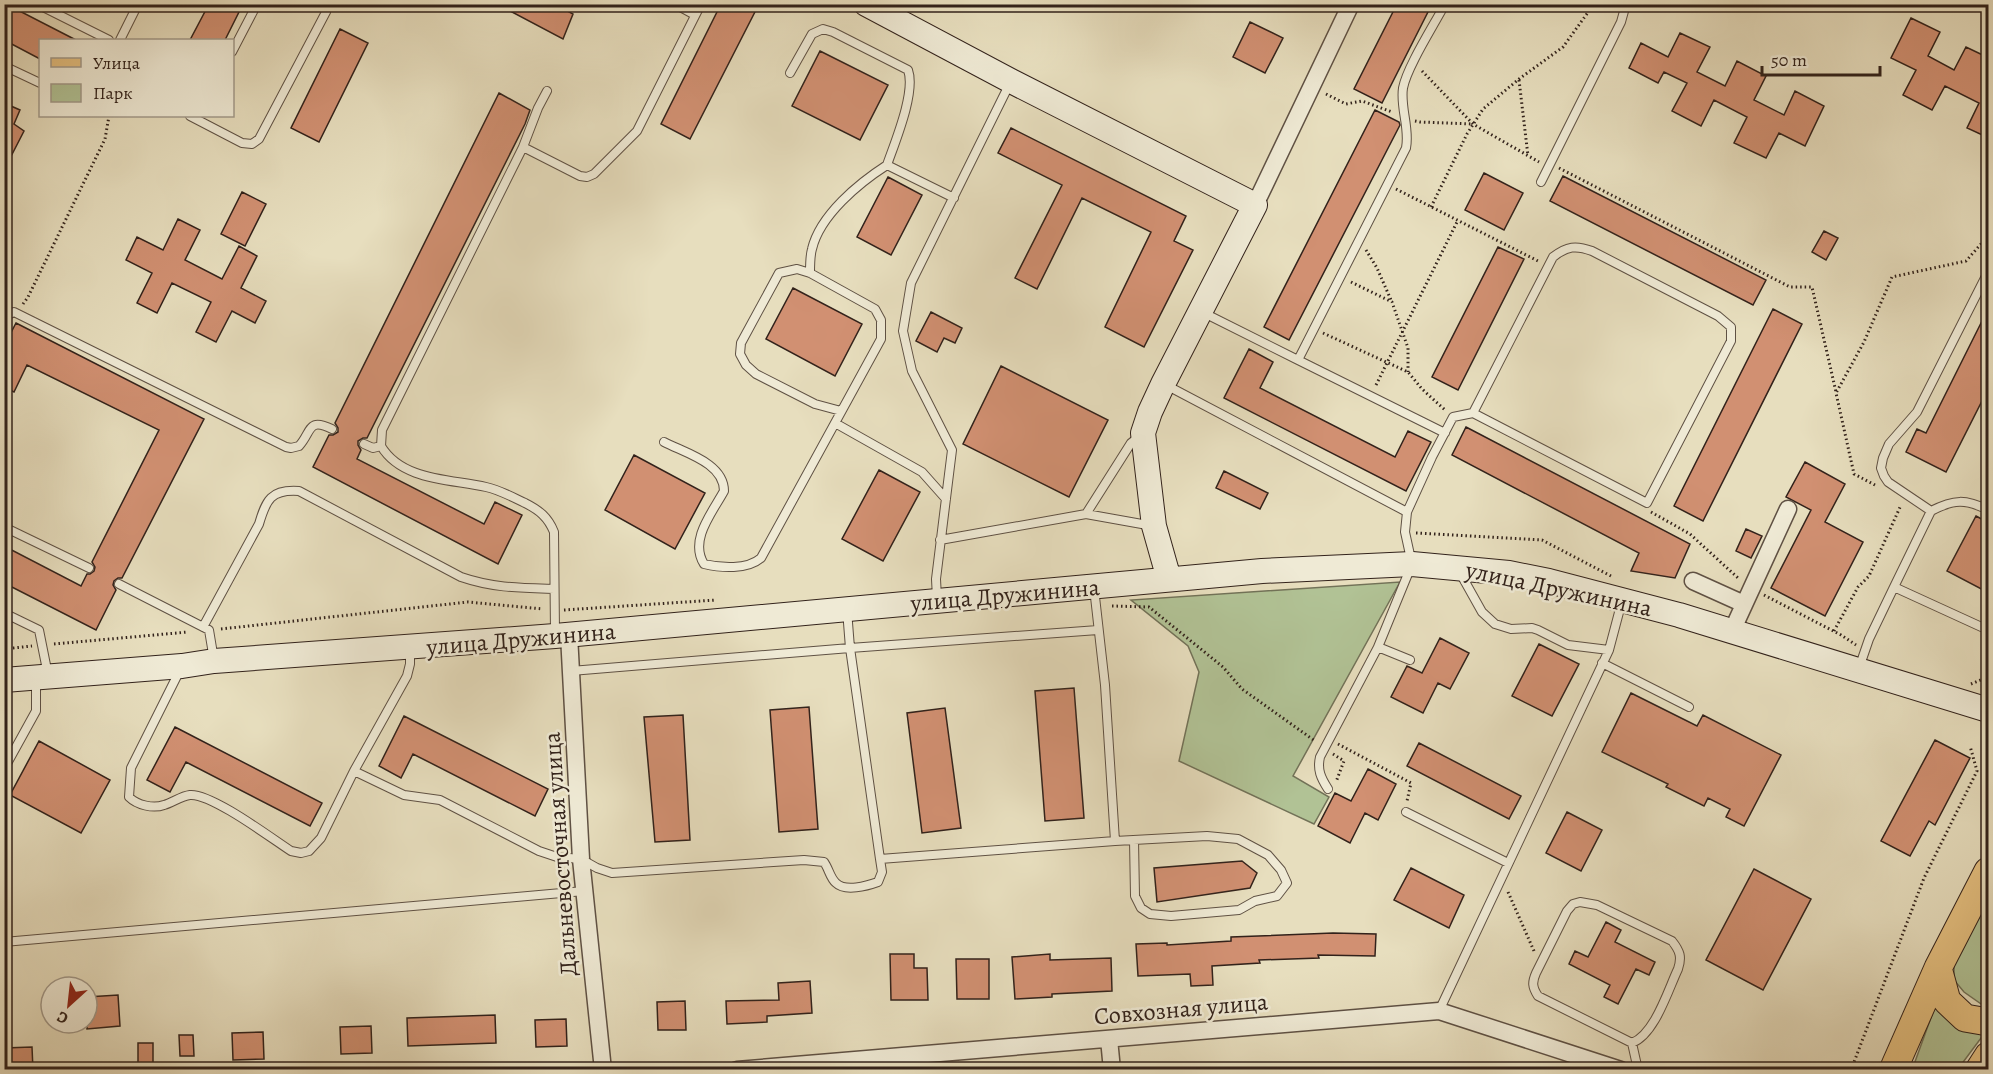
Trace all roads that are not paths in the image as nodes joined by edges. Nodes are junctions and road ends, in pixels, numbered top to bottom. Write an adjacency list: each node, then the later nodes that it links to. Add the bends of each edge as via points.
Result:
1 (37, 4): 12 (lane)
2 (138, 4): 13 (lane)
3 (257, 4): 14 (lane)
4 (328, 4): 20 (lane, via 259,139 252,144 242,143)
5 (675, 4): 11 (lane)
6 (700, 4): 11 (lane)
7 (866, 4): 17 (main road)
8 (1351, 4): 25 (street)
9 (1445, 4): 30 (lane, via 1403,88 1406,148)
10 (1626, 4): 23 (lane, via 1621,22)
11 (695, 15): 21 (lane, via 637,131 594,174 580,176)
12 (108, 39)
13 (120, 39)
14 (234, 48)
15 (4, 66): 18 (lane)
16 (790, 73): 22 (lane, via 812,34 823,29 908,70 910,93)
17 (1011, 81): 24 (lane); 25 (main road)
18 (39, 84)
19 (547, 91): 21 (lane)
20 (196, 117)
21 (523, 147): 40 (lane, via 382,430)
22 (887, 165): 24 (lane); 27 (lane, via 861,182 828,219 811,249)
23 (1541, 182)
24 (954, 198): 41 (lane, via 912,283 903,331 912,371 952,450)
25 (1256, 205): 28 (main road)
26 (1989, 272): 44 (lane, via 1917,412 1889,444 1883,458 1881,468 1888,482)
27 (810, 273): 32 (lane, via 876,309 881,320 881,339); 32 (lane, via 797,269 779,273 741,343 740,354 756,374 815,404)
28 (1202, 312): 30 (lane); 31 (main road)
29 (4, 317): 35 (lane, via 14,312 286,447 299,446 314,425)
30 (1298, 360): 37 (lane)
31 (1163, 384): 36 (main road); 45 (lane)
32 (841, 411): 34 (lane)
33 (1473, 413): 33 (lane, via 1553,257 1572,246 1584,248 1718,316 1731,327 1731,341 1647,503); 37 (lane, via 1453,417)
34 (835, 423): 38 (lane, via 761,558 747,565 704,564 698,545 724,491 724,483 710,465); 41 (lane, via 922,472)
35 (332, 429)
36 (1143, 433): 46 (lane, via 1131,443); 47 (main road)
37 (1444, 433): 45 (lane)
38 (664, 442)
39 (364, 444): 40 (lane)
40 (381, 446): 57 (lane, via 394,462 410,469 439,480 501,491 542,514 554,532)
41 (946, 499): 49 (lane)
42 (1788, 508): 61 (street)
43 (1989, 510): 44 (lane, via 1958,501)
44 (1931, 511): 56 (lane)
45 (1407, 512): 50 (lane, via 1405,532)
46 (1086, 514): 47 (lane); 49 (lane)
47 (1154, 526): 53 (main road)
48 (4, 527): 52 (lane)
49 (940, 540): 60 (lane)
50 (1412, 564): 51 (main road, улица Дружинина); 53 (main road, улица Дружинина); 69 (lane)
51 (1457, 567): 58 (main road, улица Дружинина); 72 (lane, via 1482,612 1495,624 1511,629 1532,628 1568,645)
52 (89, 568)
53 (1169, 579): 59 (main road, улица Дружинина)
54 (1693, 581): 61 (street)
55 (119, 584): 64 (lane)
56 (1894, 586): 66 (lane); 75 (lane)
57 (554, 589): 64 (lane, via 500,587 461,577 299,491 287,490 277,493 264,506 259,524); 68 (lane)
58 (1621, 590): 67 (main road, улица Дружинина, via 1679,615); 72 (lane)
59 (1095, 596): 60 (main road, улица Дружинина); 65 (lane)
60 (938, 602): 62 (main road, улица Дружинина)
61 (1744, 603): 67 (street)
62 (848, 610): 68 (main road, улица Дружинина); 71 (lane)
63 (4, 613): 79 (lane, via 39,630 43,645)
64 (206, 629): 74 (lane)
65 (1098, 630): 71 (lane); 88 (lane)
66 (1989, 630)
67 (1732, 631): 75 (main road, улица Дружинина)
68 (562, 636): 70 (main road, улица Дружинина); 78 (street, Дальневосточная улица)
69 (1378, 647): 73 (lane); 85 (lane, via 1318,764 1321,778)
70 (410, 648): 74 (main road, улица Дружинина); 84 (lane, via 407,676)
71 (850, 648): 78 (lane); 90 (lane)
72 (1609, 650): 76 (lane)
73 (1410, 660)
74 (214, 661): 77 (main road, улица Дружинина)
75 (1862, 661): 81 (main road, улица Дружинина)
76 (1602, 663): 82 (lane); 91 (lane)
77 (182, 666): 79 (main road, улица Дружинина); 84 (lane, via 131,768 129,797 134,802 161,806 189,795 203,797 291,851 301,853 309,851 321,838)
78 (571, 671): 89 (street, Дальневосточная улица)
79 (42, 676): 80 (main road, улица Дружинина); 83 (lane, via 36,711)
80 (4, 680)
81 (1986, 705)
82 (1689, 707)
83 (4, 769)
84 (354, 771): 89 (lane, via 404,795 440,800 539,851)
85 (1331, 787)
86 (1406, 812): 91 (lane)
87 (1134, 840): 87 (lane, via 1208,836 1238,839 1268,855 1287,883 1277,896 1239,910 1150,914 1141,908 1135,896); 88 (lane)
88 (1115, 841): 90 (lane)
89 (580, 859): 90 (lane, via 612,873 818,861 824,862 833,880 843,887 878,882 882,872); 93 (street, Дальневосточная улица)
90 (880, 859)
91 (1508, 863): 96 (lane)
92 (1989, 871): 95 (main road)
93 (584, 891): 94 (lane); 100 (street, Дальневосточная улица)
94 (4, 942)
95 (1938, 968): 97 (main road, via 1947,1002 1965,1018); 105 (main road)
96 (1439, 1011): 98 (street, Совхозная улица); 103 (street, Совхозная улица)
97 (1989, 1022)
98 (1109, 1039): 101 (street, Совхозная улица); 102 (street)
99 (1632, 1042): 99 (lane, via 1640,1040 1650,1029 1678,969 1679,950 1672,941 1597,906 1573,904 1532,981 1534,990 1538,996); 104 (lane)
100 (603, 1070)
101 (737, 1070)
102 (1112, 1070)
103 (1621, 1070)
104 (1638, 1070)
105 (1893, 1070)

